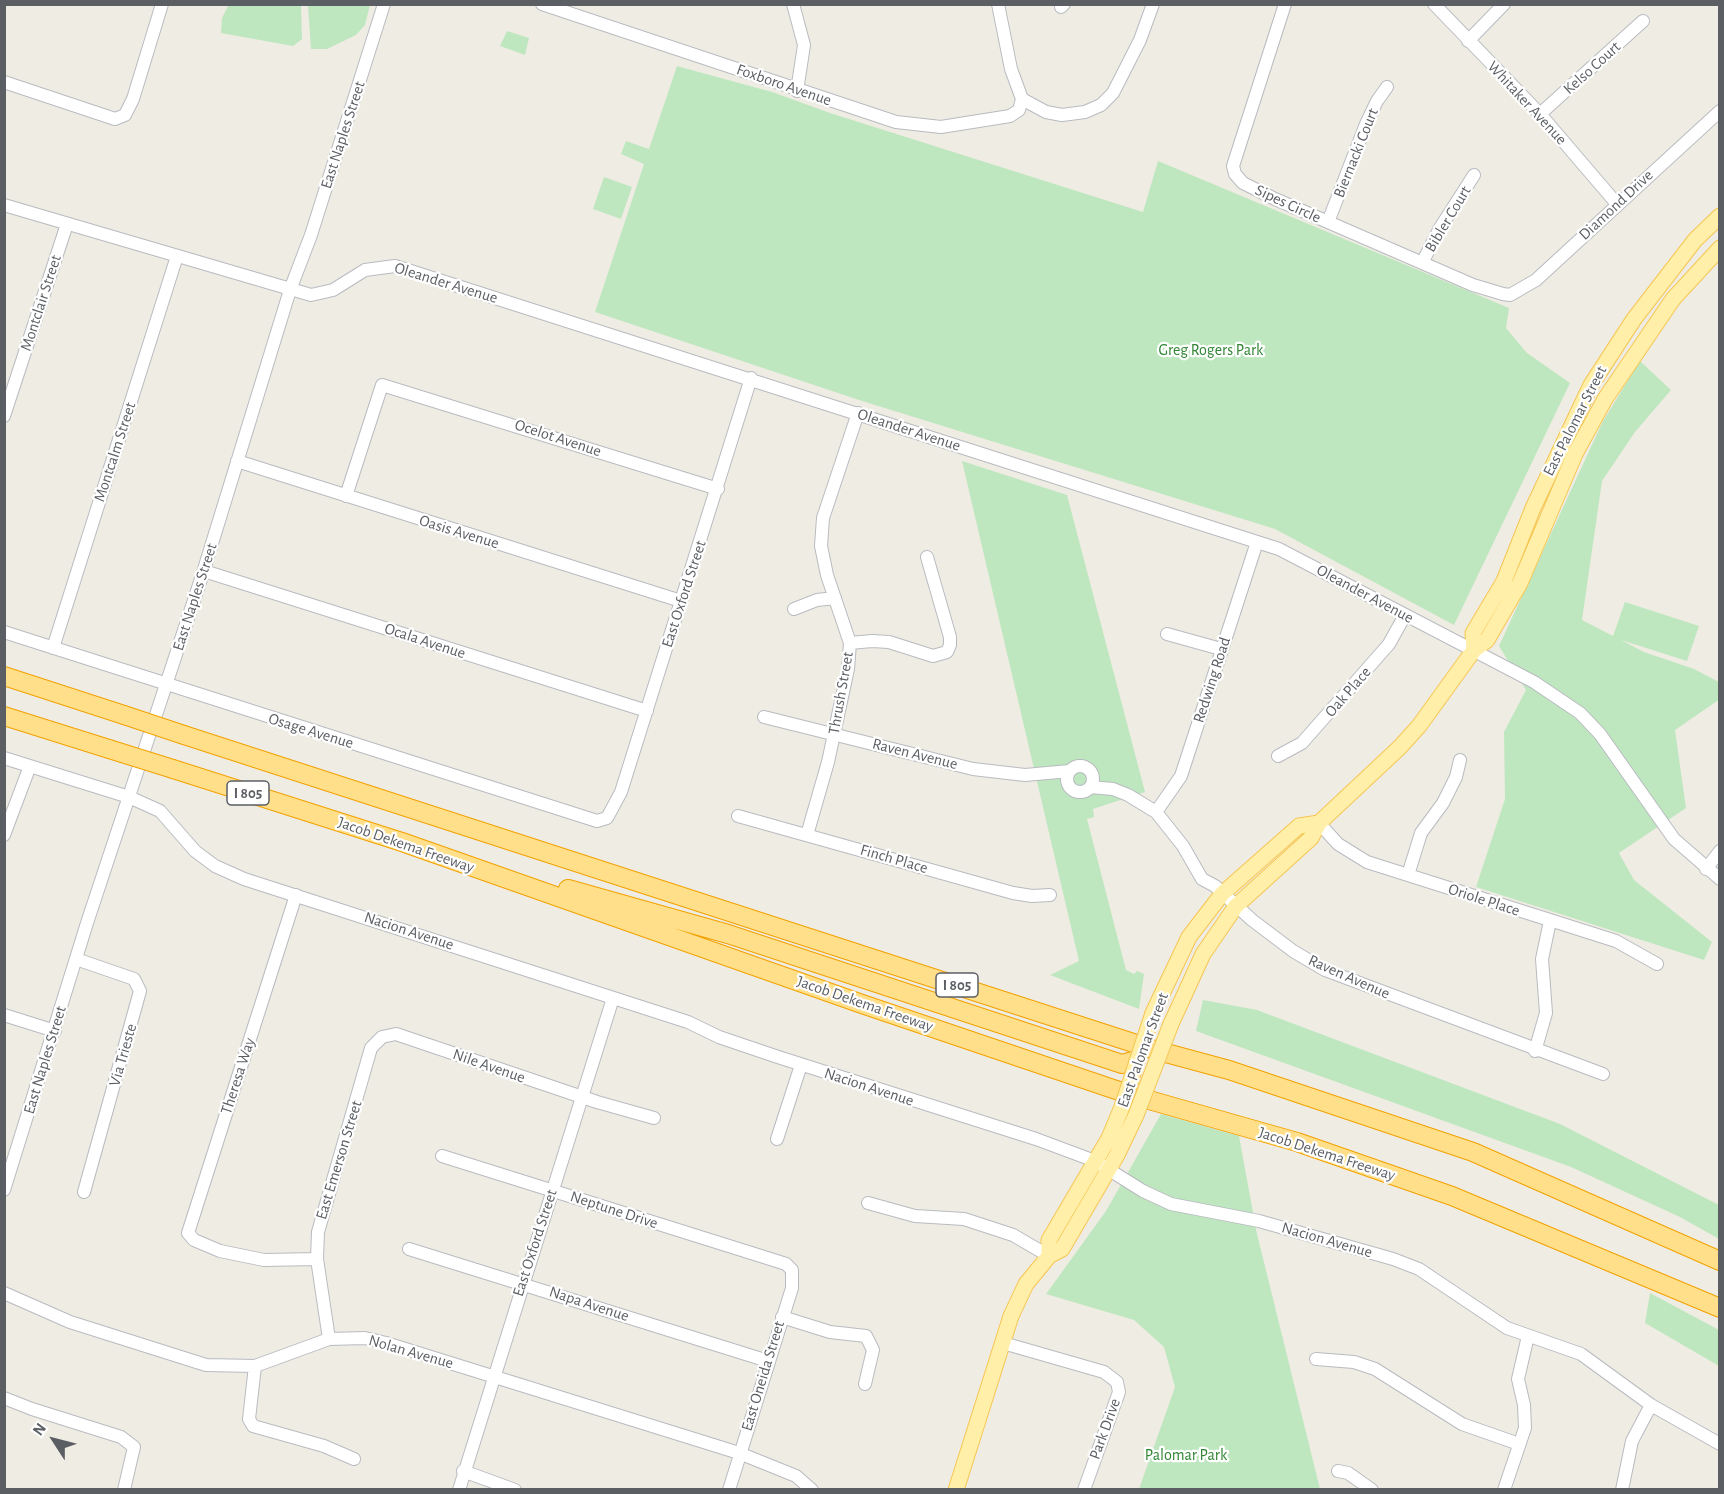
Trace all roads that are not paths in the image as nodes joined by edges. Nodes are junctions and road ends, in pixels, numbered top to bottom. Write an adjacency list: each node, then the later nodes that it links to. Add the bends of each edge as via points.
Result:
1 (162, 4): 12 (street, via 125,115 115,118)
2 (384, 4): 27 (street, East Naples Street)
3 (542, 4): 14 (street, Foxboro Avenue)
4 (793, 4): 14 (street, via 804,45)
5 (998, 4): 15 (street, via 1011,69)
6 (1154, 4): 15 (street, via 1113,93 1101,105 1062,115)
7 (1285, 4): 22 (street, Sipes Circle, via 1233,166 1243,183)
8 (1434, 4): 11 (street, Whitaker Avenue)
9 (1504, 4): 11 (street)
10 (1643, 21): 17 (street, Kelso Court)
11 (1468, 41): 17 (street, Whitaker Avenue)
12 (4, 82)
13 (1387, 87): 22 (street, Biernacki Court, via 1366,124)
14 (797, 91): 15 (street, Foxboro Avenue, via 896,122 926,127 1010,116 1019,110)
15 (1022, 99)
16 (1719, 111): 19 (street, Diamond Drive)
17 (1540, 114): 19 (street, Whitaker Avenue)
18 (1474, 175): 26 (street, Bibler Court)
19 (1617, 204): 28 (street, Diamond Drive, via 1536,280)
20 (4, 205): 23 (street, Oleander Avenue)
21 (1719, 216): 29 (main road, East Palomar Street, via 1695,240 1634,319)
22 (1328, 222): 26 (street, Sipes Circle)
23 (67, 224): 25 (street, Oleander Avenue); 33 (street, Montclair Street)
24 (1719, 248): 31 (main road, East Palomar Street, via 1673,299)
25 (177, 256): 27 (street, Oleander Avenue); 47 (street, Montcalm Street)
26 (1422, 262): 28 (street, Sipes Circle, via 1473,285)
27 (290, 290): 30 (street, Oleander Avenue, via 311,295 327,293 365,270 395,266); 34 (street, East Naples Street)
28 (1510, 295)
29 (1601, 370): 31 (main road, via 1601,387); 49 (main road, East Palomar Street, via 1566,433 1504,581 1473,633)
30 (752, 378): 32 (street, Oleander Avenue); 35 (street, East Oxford Street)
31 (1607, 396): 49 (main road, East Palomar Street, via 1575,454 1520,583 1487,640)
32 (858, 413): 37 (street, Oleander Avenue); 40 (street, Thrush Street, via 823,518 821,546)
33 (4, 416)
34 (237, 461): 36 (street, Oasis Avenue); 39 (street, East Naples Street)
35 (718, 489): 36 (street, Ocelot Avenue, via 382,385); 41 (street, East Oxford Street)
36 (346, 496): 41 (street, Oasis Avenue)
37 (1257, 542): 43 (street, Oleander Avenue, via 1279,549); 48 (street, Redwing Road)
38 (927, 557): 46 (street, via 950,637 947,652 933,656 889,642)
39 (204, 571): 51 (street, East Naples Street); 52 (street, Ocala Avenue)
40 (835, 598): 42 (street); 46 (street, Thrush Street)
41 (681, 602): 52 (street, East Oxford Street)
42 (794, 609)
43 (1405, 615): 49 (street, Oleander Avenue); 57 (street, Oak Place, via 1389,644 1302,743)
44 (4, 632): 47 (street, Osage Avenue)
45 (1167, 634): 48 (street)
46 (850, 643): 55 (street, Thrush Street)
47 (52, 648): 51 (street, Osage Avenue)
48 (1221, 649): 69 (street, Redwing Road, via 1181,776)
49 (1474, 650): 71 (main road, East Palomar Street, via 1419,726); 76 (street, Oleander Avenue, via 1552,692 1580,713 1600,734 1674,839)
50 (4, 676): 56 (highway, I 805, bridge)
51 (166, 684): 67 (street, East Naples Street); 68 (street, Osage Avenue, via 597,821 607,818)
52 (647, 711): 68 (street, East Oxford Street)
53 (4, 716): 74 (highway, Jacob Dekema Freeway / I 805, bridge)
54 (764, 717): 55 (street, Raven Avenue)
55 (834, 734): 63 (street, Raven Avenue, via 974,769); 73 (street, Thrush Street)
56 (184, 735): 88 (highway); 107 (highway, I 805, via 1473,1152)
57 (1278, 756)
58 (4, 758): 60 (street, Nacion Avenue)
59 (1460, 760): 77 (street, via 1443,803 1421,833)
60 (30, 766): 67 (street, Nacion Avenue); 72 (street)
61 (1070, 771): 62 (street, via 1082,766); 63 (street, Raven Avenue); 64 (street)
62 (1092, 773): 65 (street); 66 (street, Raven Avenue)
63 (1032, 775): 64 (street, Raven Avenue)
64 (1068, 784): 65 (street, via 1080,792)
65 (1090, 787): 66 (street, Raven Avenue)
66 (1113, 789): 69 (street, Raven Avenue)
67 (129, 797): 80 (street, Nacion Avenue, via 160,811 195,851 215,866); 84 (street, East Naples Street)
68 (613, 808)
69 (1156, 812): 79 (street, Raven Avenue, via 1203,879)
70 (738, 816): 73 (street, Finch Place)
71 (1319, 823): 77 (street, Oriole Place, via 1352,854); 79 (main road, East Palomar Street, via 1299,826); 82 (main road, East Palomar Street, via 1311,838)
72 (4, 835)
73 (807, 835): 81 (street, Finch Place, via 1006,891)
74 (402, 842): 88 (highway); 111 (highway, Jacob Dekema Freeway / I 805, via 1128,1094 1297,1142 1452,1196)
75 (1719, 851): 76 (street)
76 (1706, 870): 78 (street, Oleander Avenue)
77 (1408, 875): 83 (street, Oriole Place)
78 (1719, 879)
79 (1222, 894): 82 (street, Raven Avenue); 92 (main road, East Palomar Street, bridge, via 1189,937 1154,1013)
80 (296, 895): 86 (street, Nacion Avenue); 106 (street, Theresa Way, via 188,1233 209,1247 264,1260)
81 (1050, 895)
82 (1236, 906): 91 (street, Raven Avenue, via 1293,951 1325,970); 92 (main road, East Palomar Street, bridge, via 1203,954 1171,1024)
83 (1550, 921): 85 (street, Oriole Place, via 1616,941); 91 (street, via 1542,959 1546,1013)
84 (76, 959): 89 (street, East Naples Street); 102 (street, Via Trieste, via 134,978 140,992)
85 (1657, 964)
86 (613, 998): 93 (street, Nacion Avenue); 95 (street, East Oxford Street)
87 (4, 1015): 89 (street)
88 (1014, 1020): 92 (highway, via 1126,1052)
89 (54, 1031): 101 (street, East Naples Street)
90 (396, 1034): 95 (street, Nile Avenue); 106 (street, East Emerson Street, via 381,1036 371,1048 322,1210)
91 (1535, 1051): 94 (street, Raven Avenue)
92 (1142, 1064): 99 (main road, East Palomar Street, bridge); 99 (main road, East Palomar Street, bridge, via 1136,1115)
93 (801, 1065): 97 (street); 99 (street, Nacion Avenue, via 1036,1139)
94 (1604, 1074)
95 (582, 1097): 96 (street, Nile Avenue); 100 (street, East Oxford Street)
96 (654, 1118)
97 (777, 1139)
98 (442, 1156): 100 (street, Neptune Drive)
99 (1102, 1165): 105 (main road, East Palomar Street, via 1062,1249); 113 (street, Nacion Avenue, via 1171,1204 1259,1221 1419,1269 1492,1320)
100 (553, 1189): 108 (street, Neptune Drive); 109 (street, East Oxford Street)
101 (4, 1190)
102 (84, 1192)
103 (868, 1203): 105 (street, via 916,1216 964,1219 1013,1235)
104 (409, 1249): 109 (street, Napa Avenue)
105 (1049, 1256): 115 (main road, East Palomar Street, via 1026,1284)
106 (316, 1259): 114 (street, East Emerson Street)
107 (1719, 1260)
108 (786, 1264): 112 (street, East Oneida Street, via 794,1278)
109 (522, 1283): 117 (street, Napa Avenue); 119 (street, East Oxford Street)
110 (4, 1293): 118 (street, Nolan Avenue, via 70,1322 206,1365)
111 (1719, 1308)
112 (782, 1317): 117 (street, East Oneida Street); 120 (street, via 830,1332 866,1335 873,1350)
113 (1528, 1336): 122 (street, Nacion Avenue, via 1581,1354); 123 (street, via 1519,1372 1525,1428)
114 (329, 1339): 118 (street, Nolan Avenue); 119 (street, Nolan Avenue, via 375,1340)
115 (1003, 1343): 134 (main road, East Palomar Street); 135 (street, Park Drive, via 1104,1372 1117,1382 1119,1392)
116 (1316, 1359): 123 (street, via 1354,1362 1375,1370 1462,1424)
117 (768, 1361): 125 (street, East Oneida Street)
118 (255, 1366): 126 (street, via 249,1419 253,1426 324,1446)
119 (493, 1377): 125 (street, Nolan Avenue); 127 (street, East Oxford Street)
120 (865, 1384)
121 (4, 1398): 129 (street, via 121,1437 134,1447)
122 (1651, 1405): 124 (street, Nacion Avenue); 138 (street, via 1632,1441)
123 (1519, 1444): 137 (street)
124 (1719, 1444)
125 (739, 1453): 132 (street, East Oneida Street); 133 (street, Nolan Avenue, via 796,1476)
126 (354, 1459)
127 (463, 1471): 130 (street, East Oxford Street); 131 (street)
128 (1338, 1471): 136 (street, via 1348,1473)
129 (124, 1490)
130 (459, 1490)
131 (515, 1490)
132 (729, 1490)
133 (812, 1490)
134 (956, 1490)
135 (1084, 1490)
136 (1372, 1490)
137 (1504, 1490)
138 (1622, 1490)

